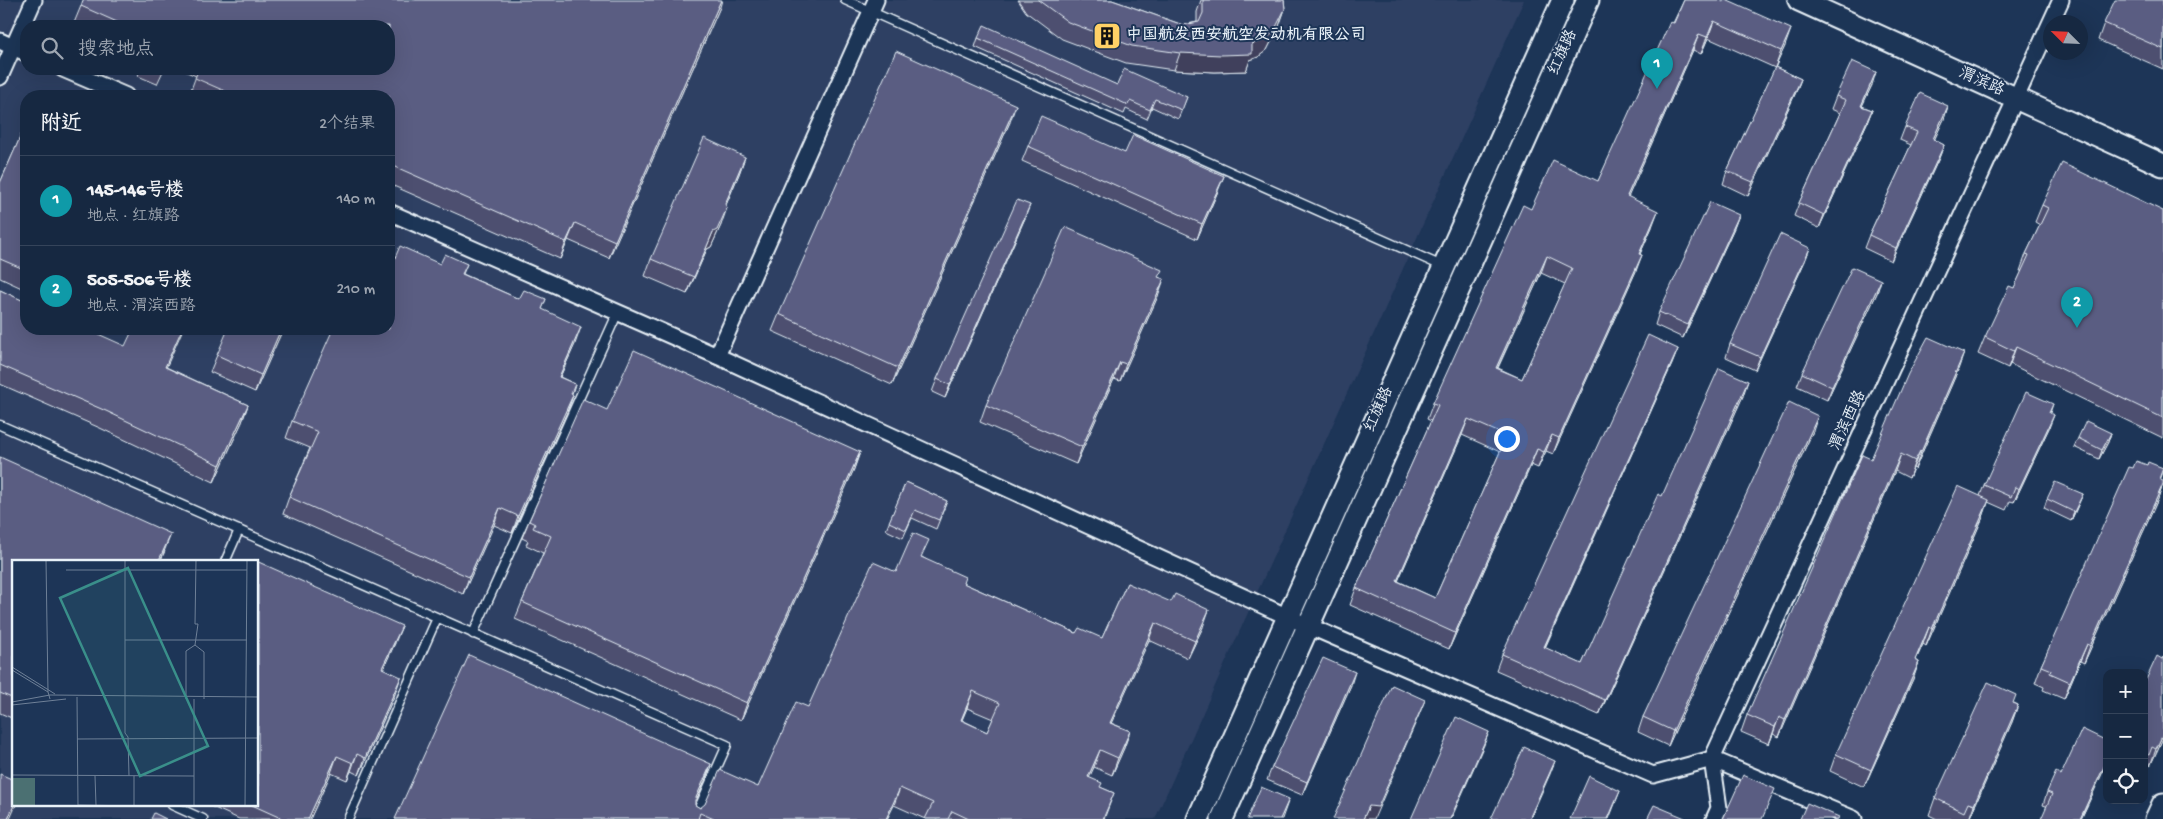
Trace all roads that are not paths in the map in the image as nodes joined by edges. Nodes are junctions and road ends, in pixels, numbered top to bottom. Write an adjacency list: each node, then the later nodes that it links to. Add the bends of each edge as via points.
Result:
1 (34, 0): 8 (street)
2 (844, 0): 7 (lane)
3 (1563, 0): 17 (main road, 红旗路)
4 (1799, 0): 14 (main road, 渭滨路)
5 (2060, 0): 14 (street, 渭滨西路)
6 (1583, 1): 25 (main road, 红旗路)
7 (873, 6): 17 (lane); 19 (street)
8 (25, 20)
9 (20, 31): 10 (street)
10 (13, 47): 12 (street)
11 (77, 75): 13 (street)
12 (0, 78)
13 (112, 90)
14 (2017, 99): 15 (main road, 渭滨路); 27 (street, 渭滨西路)
15 (2163, 165)
16 (395, 215): 18 (street)
17 (1444, 267): 23 (main road, 红旗路)
18 (618, 312): 19 (street); 26 (lane)
19 (717, 356): 23 (street)
20 (0, 425): 21 (lane)
21 (239, 530): 22 (lane); 24 (lane)
22 (226, 560)
23 (1288, 617): 25 (street); 33 (main road, 红旗路)
24 (437, 618): 26 (lane); 31 (lane)
25 (1309, 625): 27 (street, via 1653,775); 34 (main road, 红旗路)
26 (473, 634): 32 (lane, via 727,745)
27 (1712, 759): 35 (street, via 1719,808); 36 (street)
28 (2163, 804): 37 (main road)
29 (174, 806): 30 (lane)
30 (203, 819)
31 (348, 819)
32 (694, 819)
33 (1198, 819)
34 (1222, 819)
35 (1714, 819)
36 (1854, 819)
37 (2156, 819)

